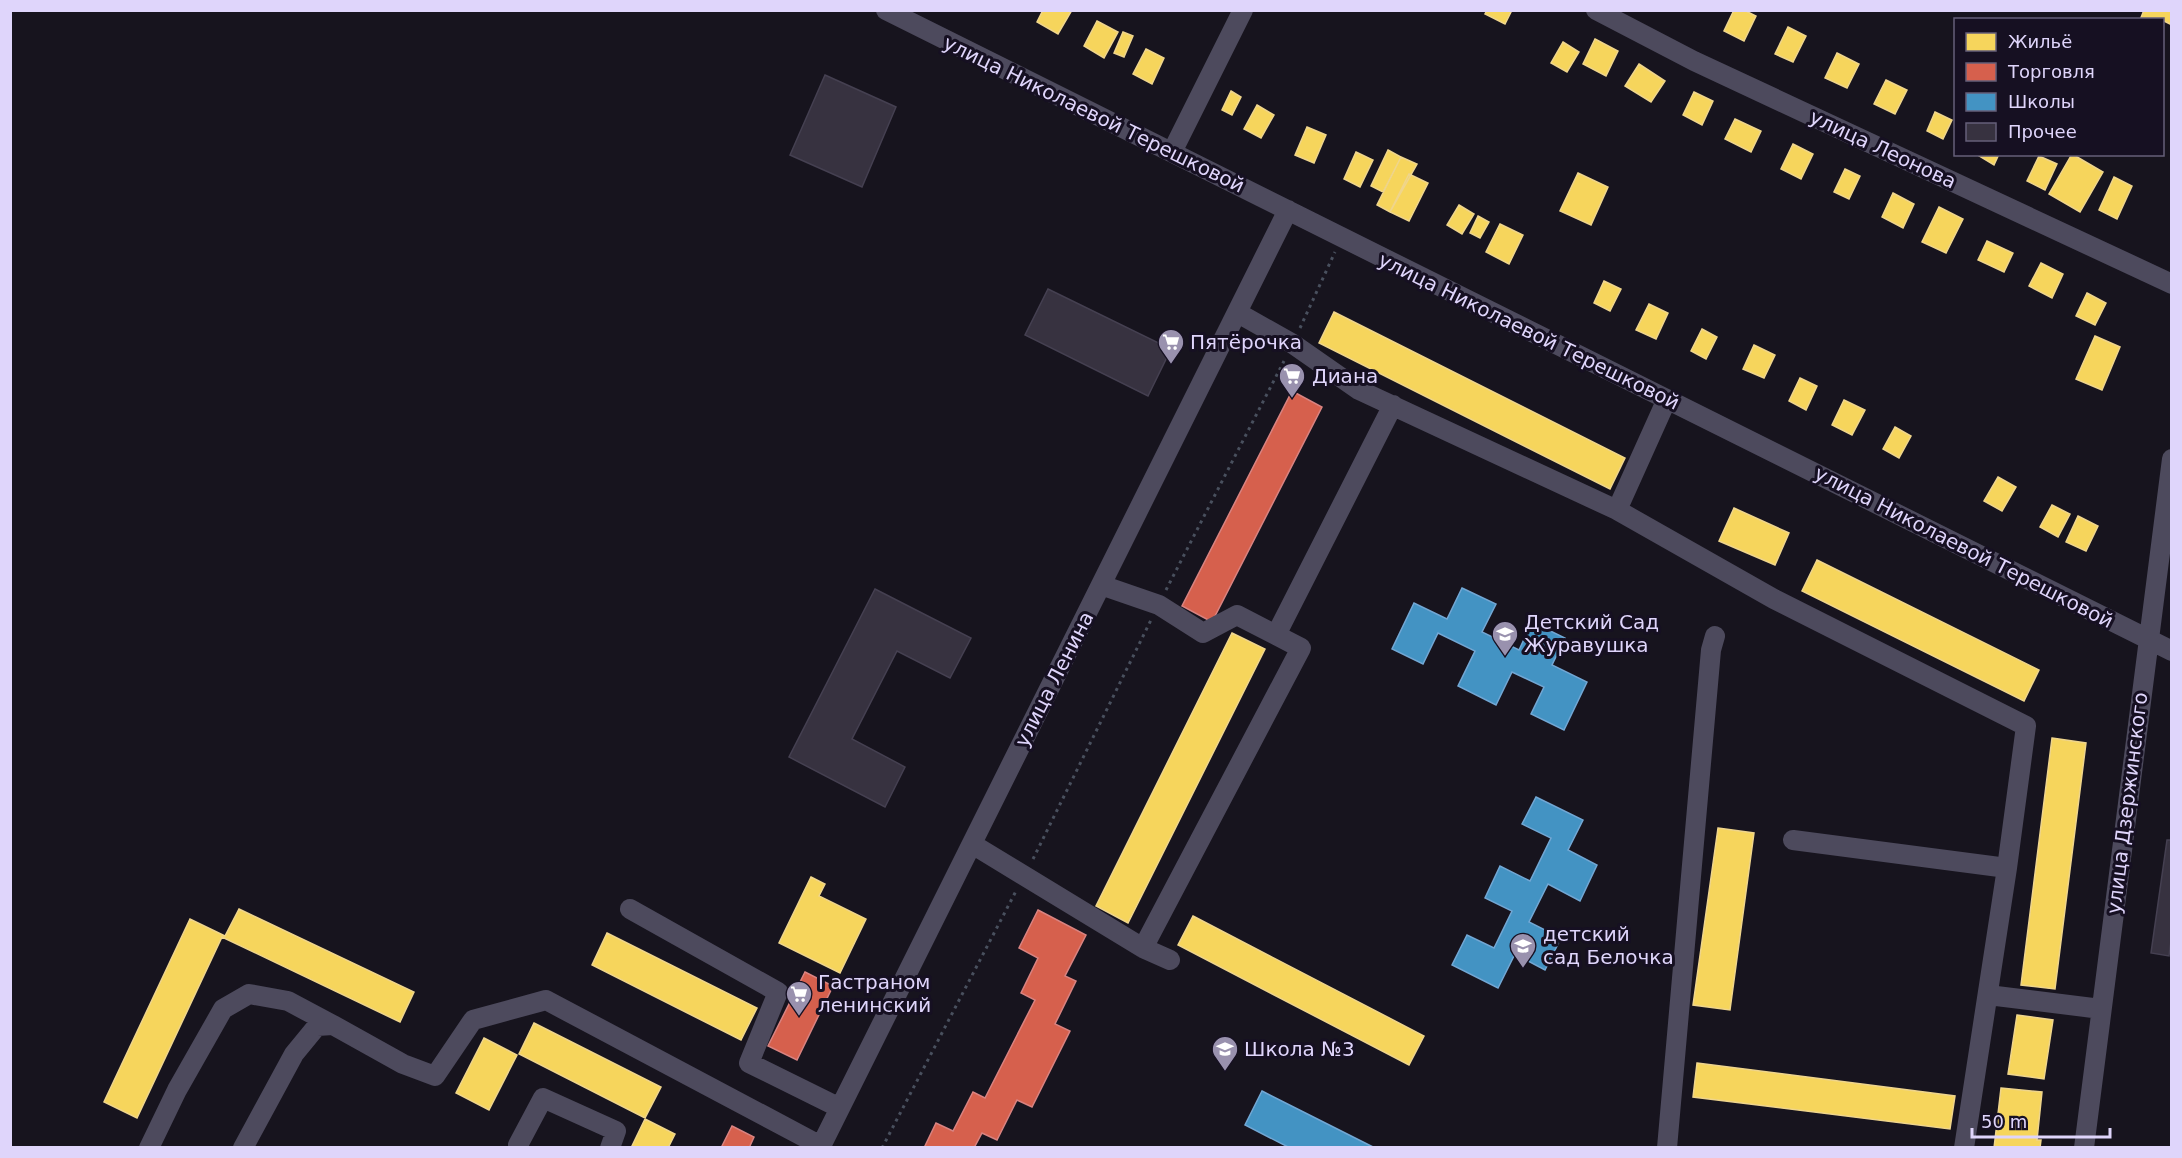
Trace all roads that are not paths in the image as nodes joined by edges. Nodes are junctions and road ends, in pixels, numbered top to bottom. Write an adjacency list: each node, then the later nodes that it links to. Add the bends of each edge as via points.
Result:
1 (886, 10): 4 (street, улица Николаевой Терешковой)
2 (1243, 10): 4 (street)
3 (1596, 10): 6 (street, улица Леонова, via 1694,62)
4 (1172, 152): 5 (street, улица Николаевой Терешковой)
5 (1288, 210): 7 (street, улица Ленина); 8 (street, улица Николаевой Терешковой)
6 (2172, 284)
7 (1238, 313): 9 (street, via 1293,344 1359,390); 12 (street, улица Ленина)
8 (1667, 399): 11 (street); 15 (street, улица Николаевой Терешковой)
9 (1393, 405): 11 (street); 13 (street)
10 (2172, 459): 15 (street, улица Дзержинского)
11 (1617, 510): 19 (street, via 1774,600 2026,726)
12 (1101, 585): 13 (street, via 1159,605 1203,633 1238,615); 18 (street, улица Ленина)
13 (1276, 635): 21 (street, via 1300,648)
14 (1715, 636): 32 (street)
15 (2148, 639): 16 (street, улица Николаевой Терешковой); 24 (street, улица Дзержинского)
16 (2172, 651)
17 (1793, 840): 19 (street)
18 (972, 844): 21 (street); 26 (street, улица Ленина)
19 (2007, 868): 23 (street)
20 (630, 909): 26 (street, via 778,992 748,1063)
21 (1143, 948): 22 (street)
22 (1170, 960)
23 (1988, 995): 24 (street); 33 (street)
24 (2102, 1009): 34 (street, улица Дзержинского)
25 (333, 1025): 28 (street, via 403,1064 435,1076 473,1020 546,1000); 29 (street, via 288,1001 249,994 223,1009); 30 (street, via 317,1026 294,1054)
26 (840, 1108): 28 (street, улица Ленина)
27 (518, 1145): 31 (street, via 543,1098 616,1131)
28 (821, 1147)
29 (149, 1148)
30 (243, 1148)
31 (610, 1148)
32 (1666, 1148)
33 (1964, 1148)
34 (2084, 1148)

